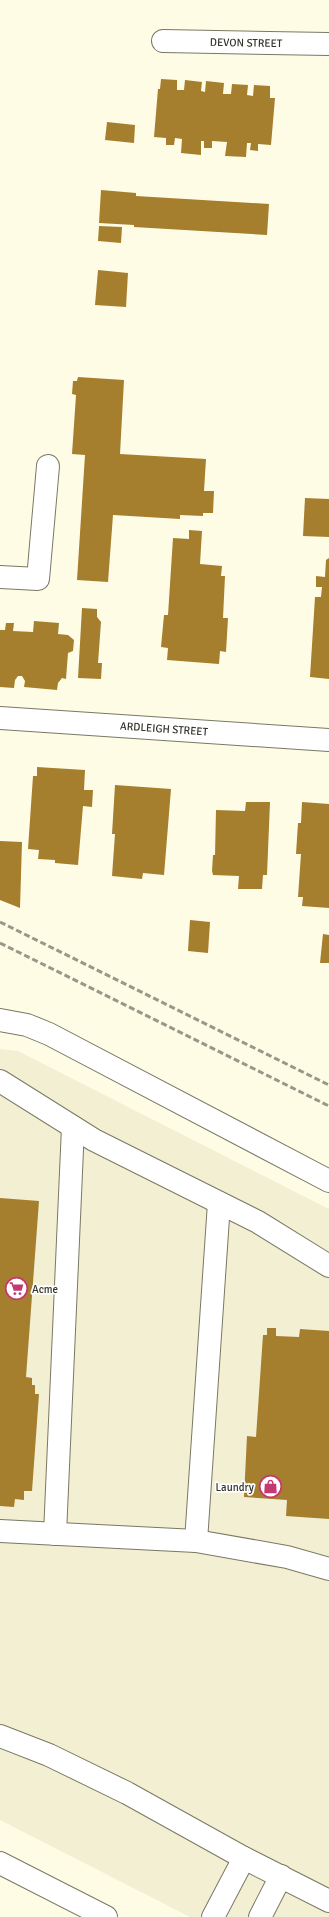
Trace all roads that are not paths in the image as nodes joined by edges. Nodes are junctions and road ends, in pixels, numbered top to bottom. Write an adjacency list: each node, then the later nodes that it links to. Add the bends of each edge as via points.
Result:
1 (163, 41): 2 (street, DEVON STREET)
2 (329, 44)
3 (48, 466): 4 (street, via 38,579)
4 (0, 577)
5 (0, 718): 6 (street, ARDLEIGH STREET)
6 (329, 740)
7 (0, 1020): 10 (street, via 27,1025 49,1034)
8 (0, 1081): 9 (street)
9 (73, 1127): 11 (street); 14 (street)
10 (329, 1181)
11 (219, 1203): 12 (street, via 258,1222); 15 (street)
12 (329, 1266)
13 (0, 1531): 14 (street)
14 (54, 1534): 15 (street)
15 (196, 1541): 16 (street, via 288,1557)
16 (329, 1569)
17 (0, 1736): 18 (street, via 49,1755 127,1793)
18 (244, 1858): 20 (street); 23 (street)
19 (0, 1863): 22 (street)
20 (282, 1876): 21 (street); 24 (street)
21 (329, 1901)
22 (106, 1917)
23 (213, 1917)
24 (260, 1917)

